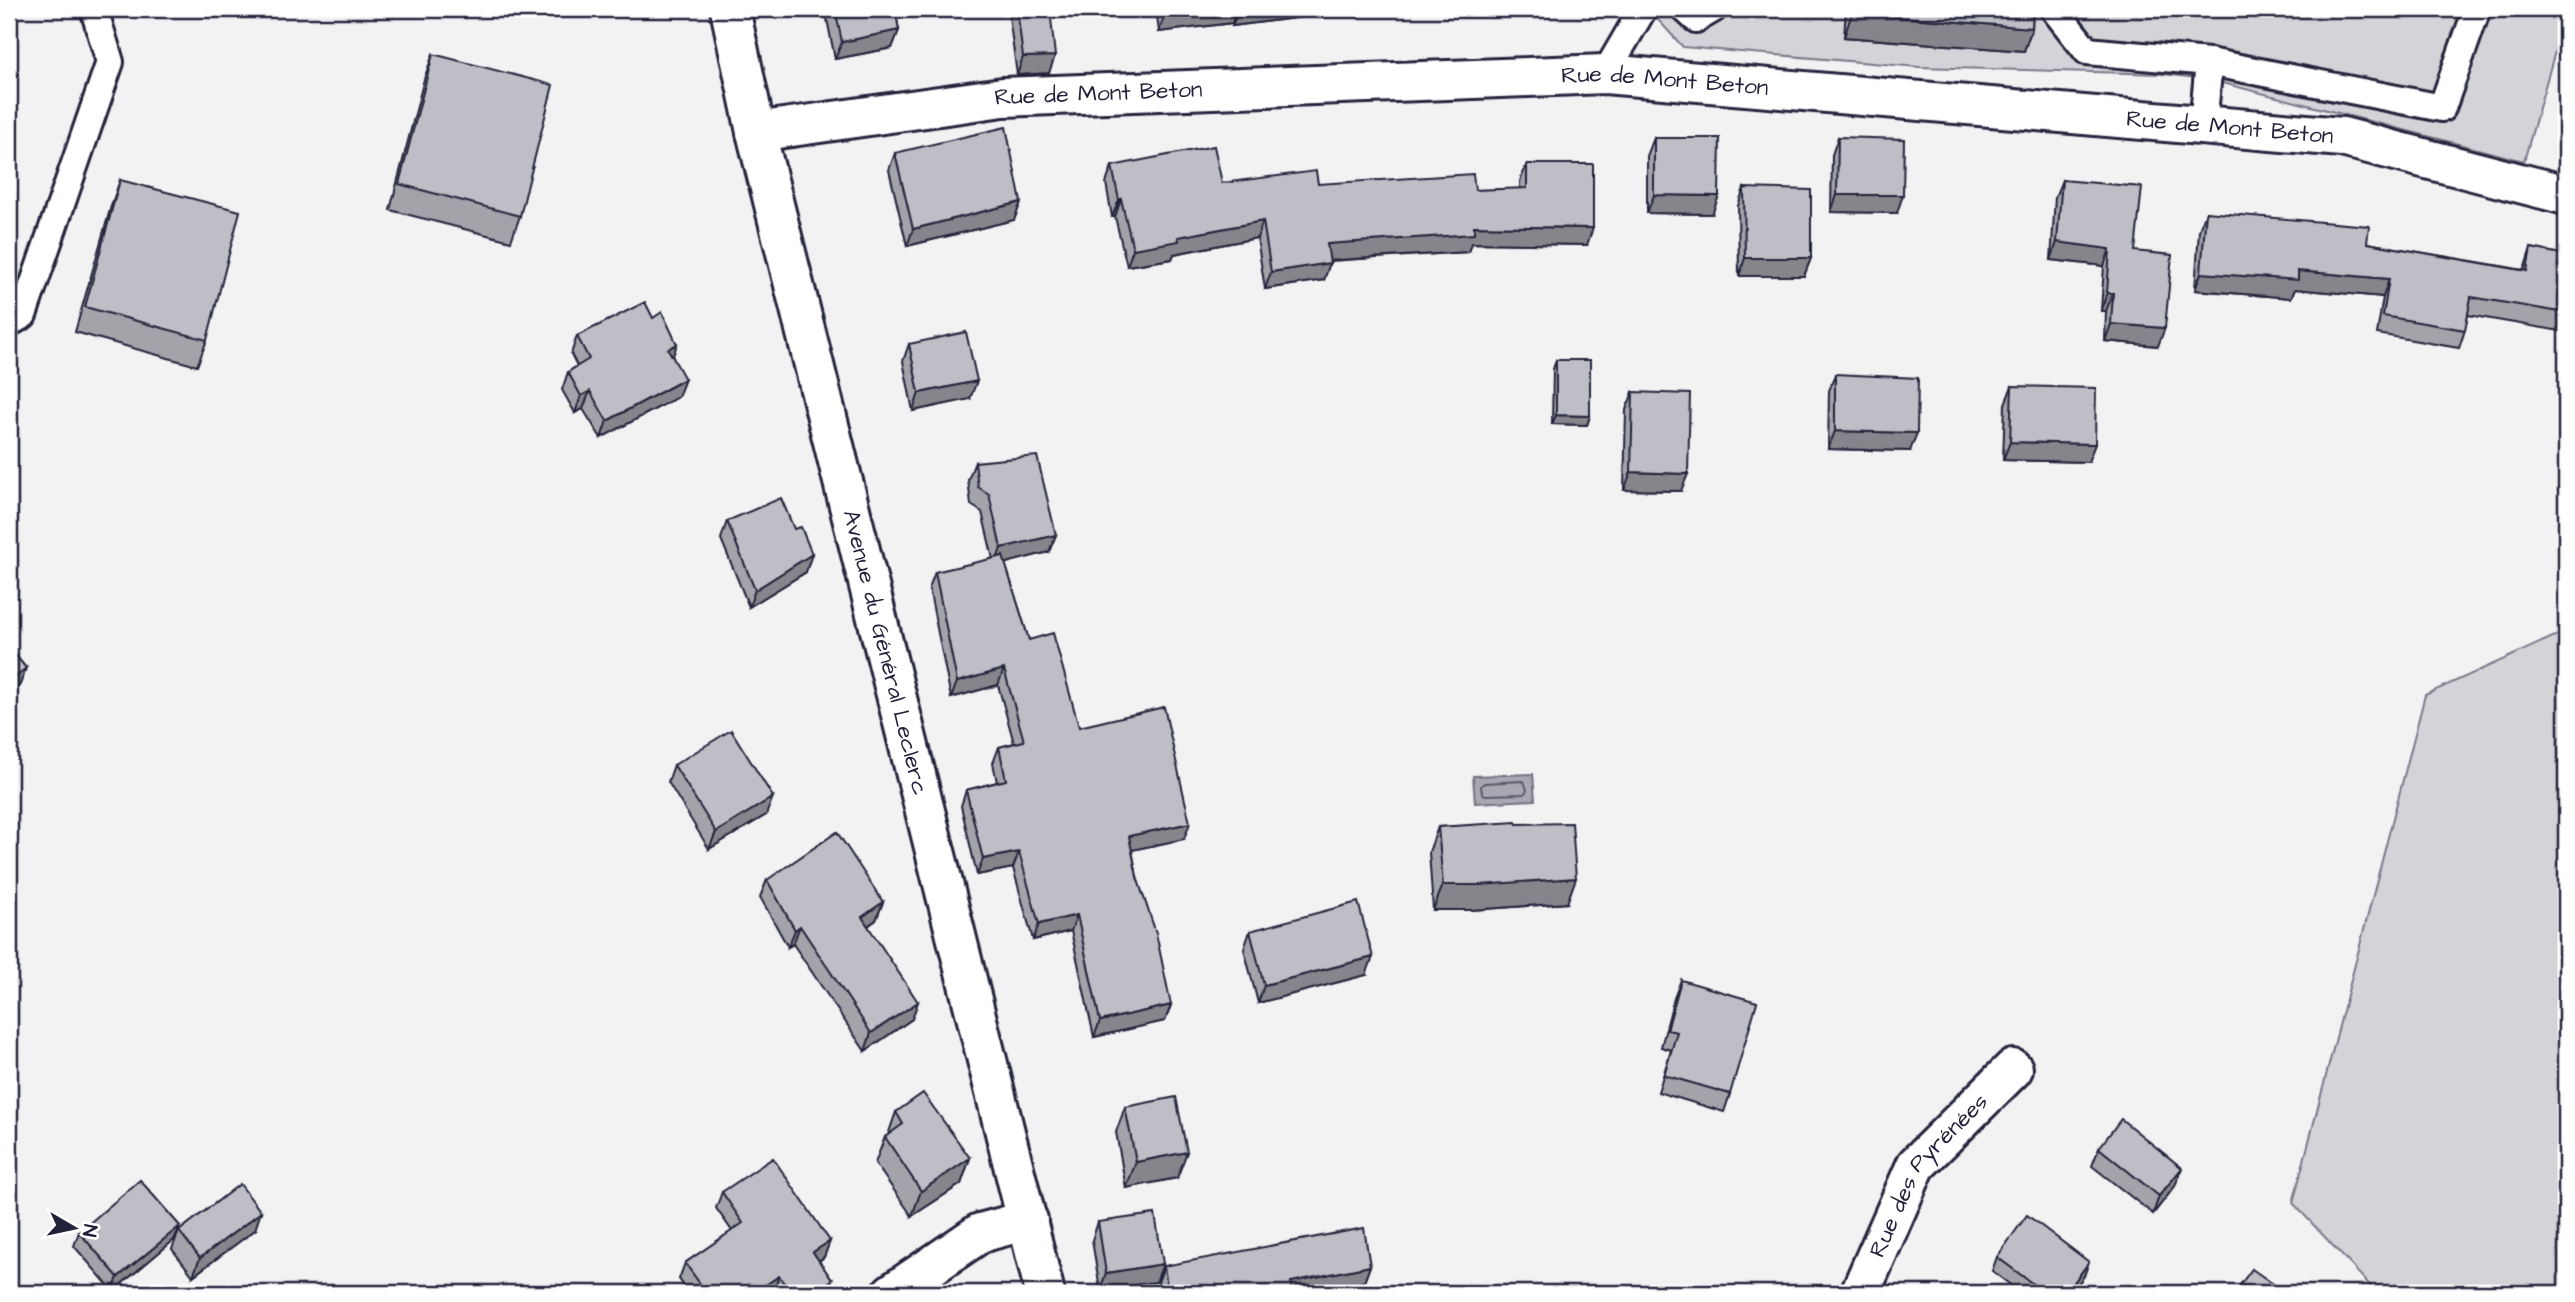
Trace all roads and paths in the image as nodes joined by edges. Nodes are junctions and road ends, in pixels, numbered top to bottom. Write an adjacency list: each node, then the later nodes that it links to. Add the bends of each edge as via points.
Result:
1 (94, 9): 13 (lane, via 110,62 23,315)
2 (730, 9): 11 (street, Avenue du Général Leclerc)
3 (1643, 9): 9 (lane)
4 (1685, 9): 5 (lane, via 1696,19)
5 (1713, 9)
6 (2054, 9): 8 (lane, via 2087,51)
7 (2477, 9): 8 (lane, via 2442,108)
8 (2209, 62): 10 (lane)
9 (1605, 74): 10 (street, Rue de Mont Beton); 11 (street, Rue de Mont Beton, via 1003,97)
10 (2203, 125): 12 (street, Rue de Mont Beton, via 2342,137)
11 (756, 132): 15 (street, Avenue du Général Leclerc)
12 (2566, 195)
13 (9, 323)
14 (2013, 1069): 18 (street, Rue des Pyrénées, via 1916,1166)
15 (1028, 1220): 16 (street, via 980,1233); 17 (street, Avenue du Général Leclerc)
16 (892, 1293)
17 (1045, 1293)
18 (1860, 1293)

